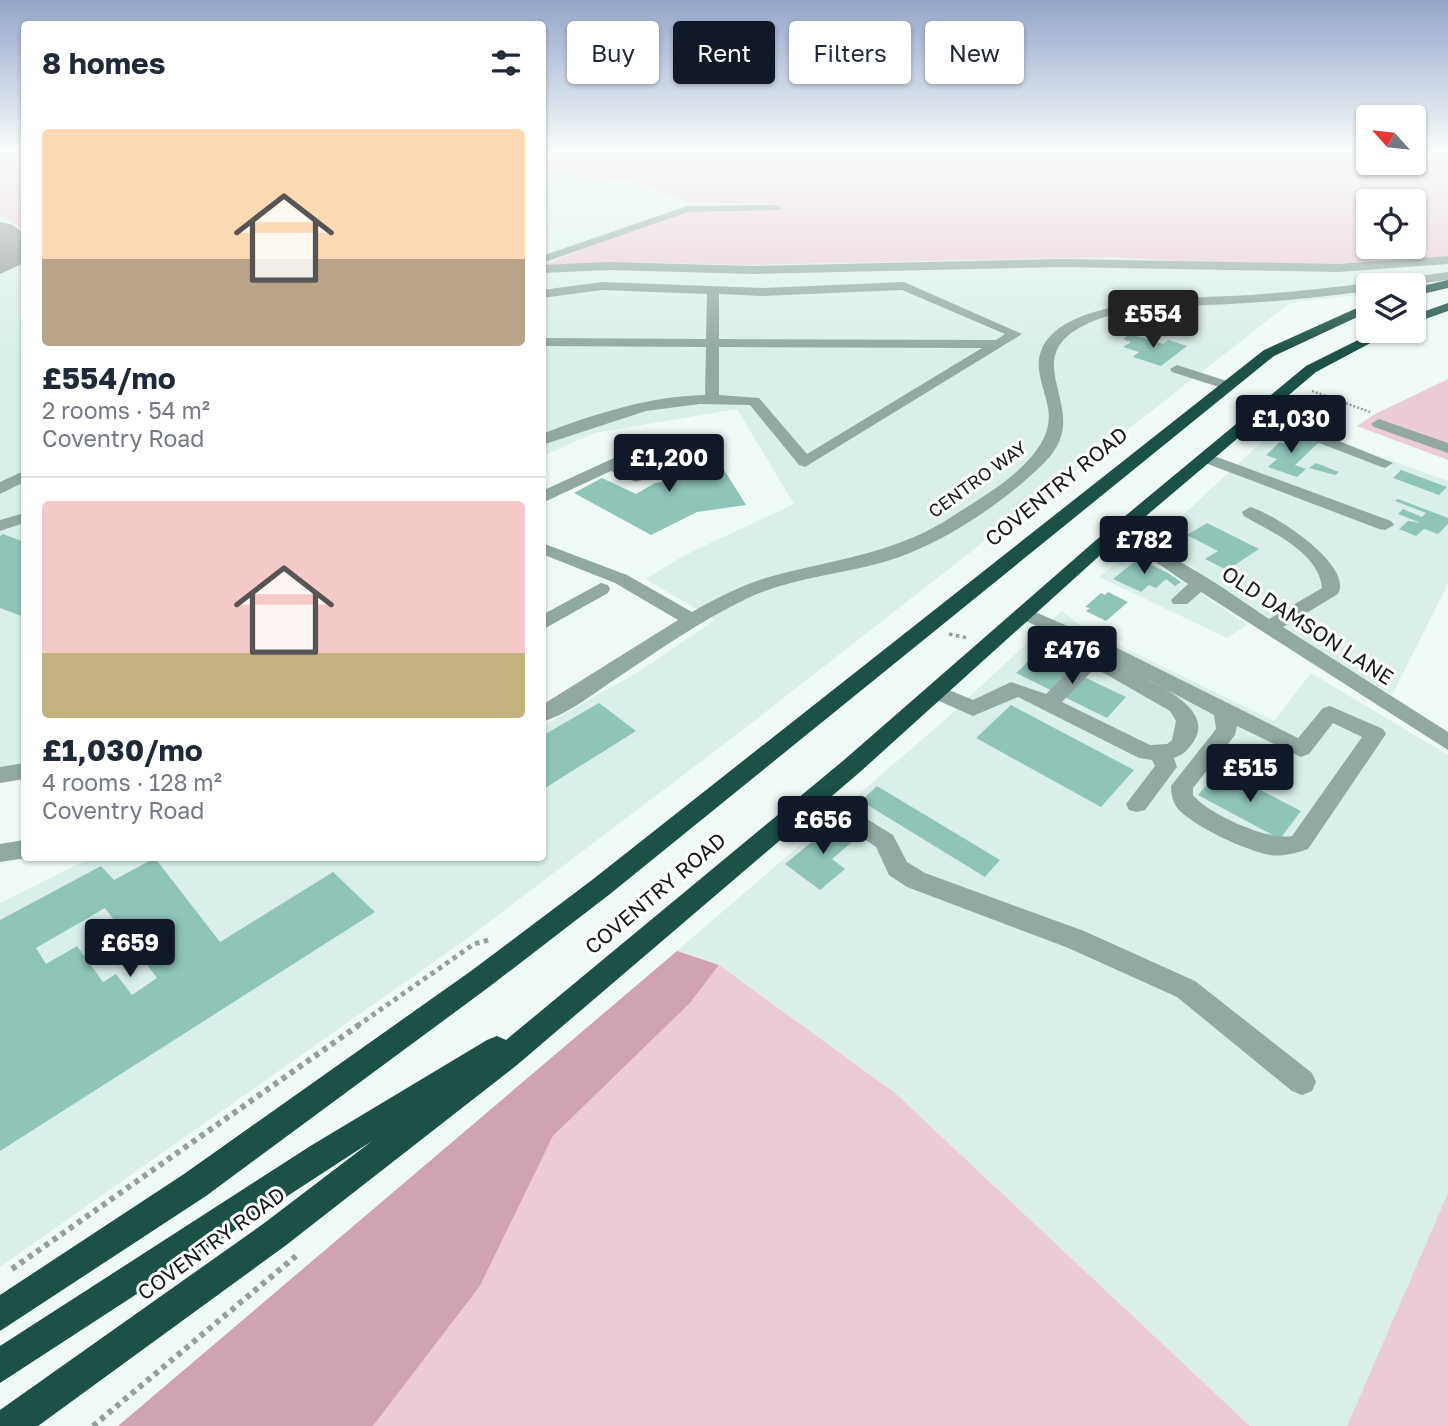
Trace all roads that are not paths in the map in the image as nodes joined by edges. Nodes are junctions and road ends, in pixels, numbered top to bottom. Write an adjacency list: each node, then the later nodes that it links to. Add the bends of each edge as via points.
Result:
1 (657, 220): 2 (street)
2 (546, 259)
3 (1448, 260): 4 (street, via 1338,268 1062,263)
4 (546, 269)
5 (1448, 276): 6 (street)
6 (1426, 279)
7 (1448, 284): 9 (highway)
8 (1356, 289): 44 (street, CENTRO WAY, via 1138,305 1073,326 1047,351 1043,367 1057,419 1054,439 1022,473 923,541 864,562 744,592)
9 (1426, 289)
10 (713, 292): 11 (street, via 601,286); 16 (street); 18 (street, via 904,286 1015,334)
11 (546, 293)
12 (1448, 307): 14 (highway)
13 (1356, 313): 20 (highway, COVENTRY ROAD, via 1269,353)
14 (1426, 315)
15 (546, 342): 16 (street)
16 (711, 343): 18 (street); 21 (street)
17 (1362, 343): 22 (highway, COVENTRY ROAD, via 1311,369)
18 (1000, 344): 21 (street, via 805,461 754,401)
19 (1177, 369): 20 (street)
20 (1228, 386): 62 (highway, COVENTRY ROAD, via 480,979 195,1185)
21 (712, 398): 24 (street, via 630,410)
22 (1252, 419): 28 (highway, COVENTRY ROAD); 30 (street)
23 (1377, 419): 26 (street)
24 (546, 438)
25 (704, 443): 27 (street)
26 (1448, 448)
27 (637, 456): 29 (street); 29 (street, via 655,460 657,470 642,477 628,476 619,471)
28 (1206, 457): 36 (street); 38 (highway, COVENTRY ROAD)
29 (620, 461): 33 (street)
30 (1385, 463)
31 (21, 478): 32 (street)
32 (0, 489)
33 (546, 497)
34 (1250, 512): 46 (street, via 1319,559 1332,582 1331,590)
35 (21, 519): 37 (street)
36 (1385, 525)
37 (0, 526)
38 (1101, 545): 40 (street, OLD DAMSON LANE, via 1140,547); 43 (highway, COVENTRY ROAD)
39 (546, 550): 44 (street, via 621,579)
40 (1200, 583): 42 (street); 46 (street, OLD DAMSON LANE)
41 (601, 589): 45 (street)
42 (1180, 600)
43 (1026, 614): 47 (street); 48 (highway, COVENTRY ROAD)
44 (692, 620): 51 (street, CENTRO WAY)
45 (546, 622)
46 (1269, 627): 52 (street, OLD DAMSON LANE)
47 (1099, 654): 49 (street); 50 (street); 53 (street, via 1177,706 1187,721 1186,736 1172,751)
48 (937, 692): 49 (street, via 973,709 1011,689); 56 (highway, COVENTRY ROAD)
49 (1048, 704): 53 (street, via 1147,754)
50 (1224, 711): 50 (street, via 1301,749 1330,713 1375,734 1300,843 1273,847 1188,805 1182,796 1182,786 1227,730)
51 (546, 713)
52 (1448, 742)
53 (1161, 754): 57 (street, via 1166,767)
54 (21, 772): 55 (street)
55 (0, 775)
56 (817, 796): 60 (highway, COVENTRY ROAD); 61 (street, via 885,841 898,868 916,880 1074,939 1186,989)
57 (1137, 804)
58 (21, 850): 59 (street)
59 (0, 853)
60 (567, 1006): 63 (highway, via 323,1154); 64 (highway, COVENTRY ROAD, via 274,1235)
61 (1302, 1082)
62 (0, 1314)
63 (0, 1366)
64 (62, 1388): 65 (highway, COVENTRY ROAD); 66 (street)
65 (8, 1426)
66 (25, 1426)

